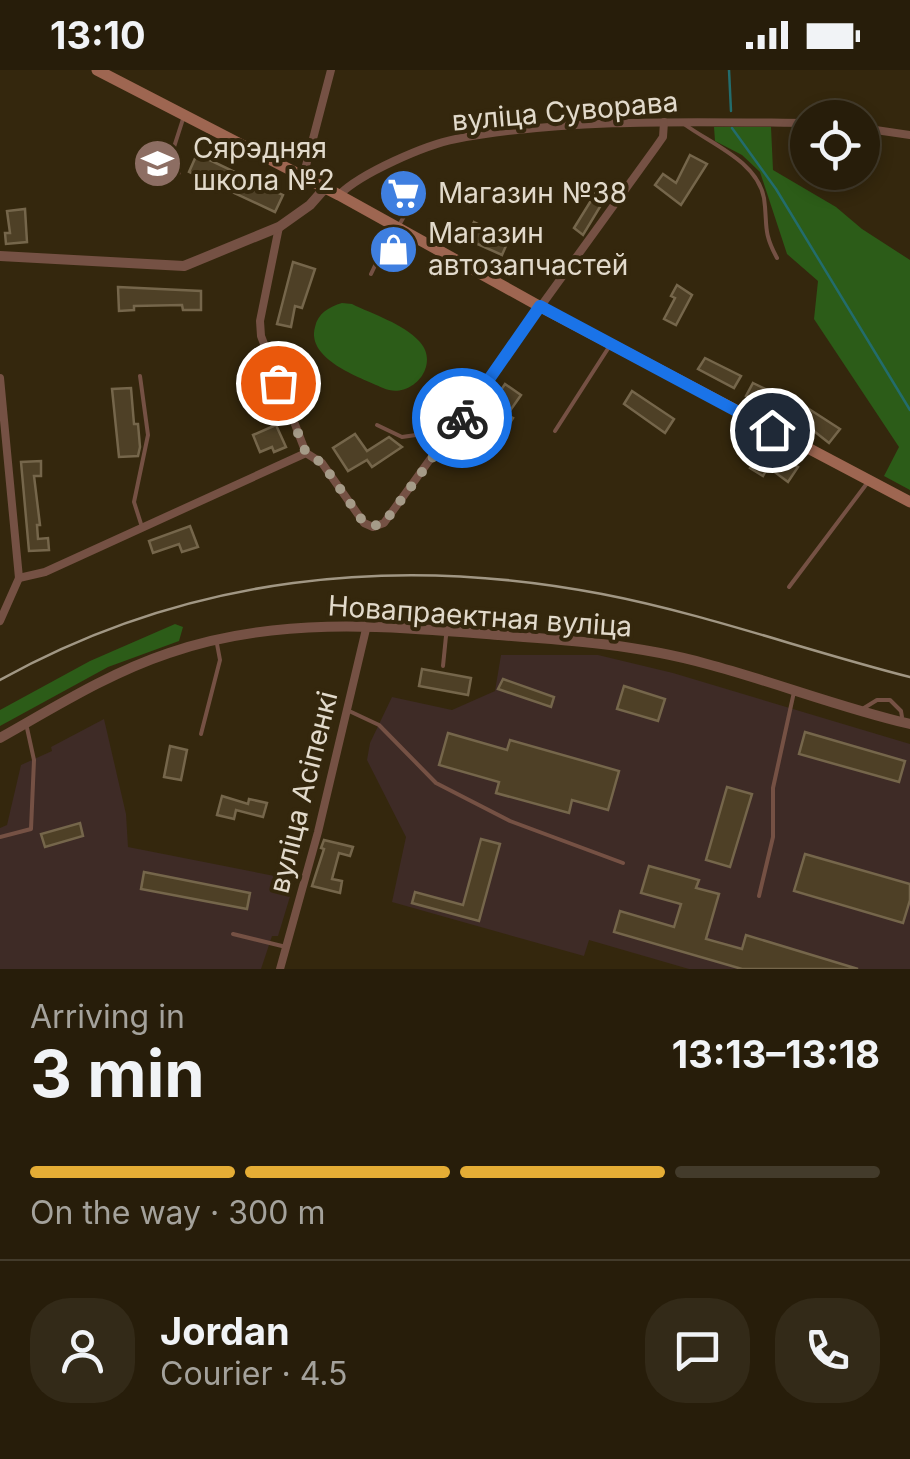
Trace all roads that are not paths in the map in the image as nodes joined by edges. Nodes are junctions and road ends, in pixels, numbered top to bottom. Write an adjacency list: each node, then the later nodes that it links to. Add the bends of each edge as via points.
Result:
1 (97, 70): 3 (main road)
2 (332, 70): 10 (street)
3 (185, 115): 9 (lane, via 174,147); 10 (main road)
4 (664, 122): 5 (street, вуліца Суворава); 13 (street, вуліца Суворава, via 453,140 384,166); 19 (street, via 656,147)
5 (682, 122): 6 (street, вуліца Суворава); 17 (lane, via 758,180 765,236)
6 (790, 123)
7 (880, 131): 8 (street)
8 (910, 135)
9 (179, 173)
10 (303, 176): 11 (main road)
11 (325, 188): 13 (main road); 15 (street)
12 (420, 190): 14 (lane)
13 (340, 195): 14 (main road)
14 (394, 225): 18 (lane, via 377,248); 19 (main road)
15 (279, 227): 16 (street, via 184,266); 26 (street, via 260,322)
16 (0, 256)
17 (777, 258)
18 (371, 274)
19 (540, 306): 20 (main road); 25 (street)
20 (611, 343): 24 (lane); 27 (main road)
21 (140, 376): 30 (lane, via 148,435 134,502)
22 (0, 378): 28 (street)
23 (377, 424): 25 (lane, via 402,436 423,434)
24 (555, 430)
25 (442, 446): 26 (street, via 384,523 373,526 364,523 322,463)
26 (306, 453): 30 (street)
27 (868, 482): 29 (main road); 32 (lane)
28 (5, 484): 31 (street)
29 (910, 502)
30 (142, 527): 31 (street)
31 (19, 578): 33 (street)
32 (788, 587)
33 (0, 621)
34 (367, 626): 35 (street, Новапраектная вуліца); 36 (street, Новапраектная вуліца, via 298,626); 39 (street, вуліца Асіпенкі)
35 (447, 631): 37 (lane); 38 (street, Новапраектная вуліца, via 595,642 706,663)
36 (217, 640): 41 (street, Новапраектная вуліца, via 126,671); 43 (lane, via 220,660)
37 (443, 666)
38 (794, 692): 40 (street, Новапраектная вуліца); 47 (lane)
39 (347, 710): 46 (lane, via 378,725 436,783 510,821); 49 (street, вуліца Асіпенкі)
40 (858, 711): 42 (street, Новапраектная вуліца); 42 (lane, via 890,700)
41 (26, 723): 44 (street, Новапраектная вуліца); 45 (lane, via 34,760 31,829)
42 (906, 723)
43 (201, 734)
44 (0, 738)
45 (0, 837)
46 (623, 863)
47 (759, 896)
48 (232, 934): 49 (lane)
49 (286, 946): 50 (street, вуліца Асіпенкі)
50 (280, 969)

